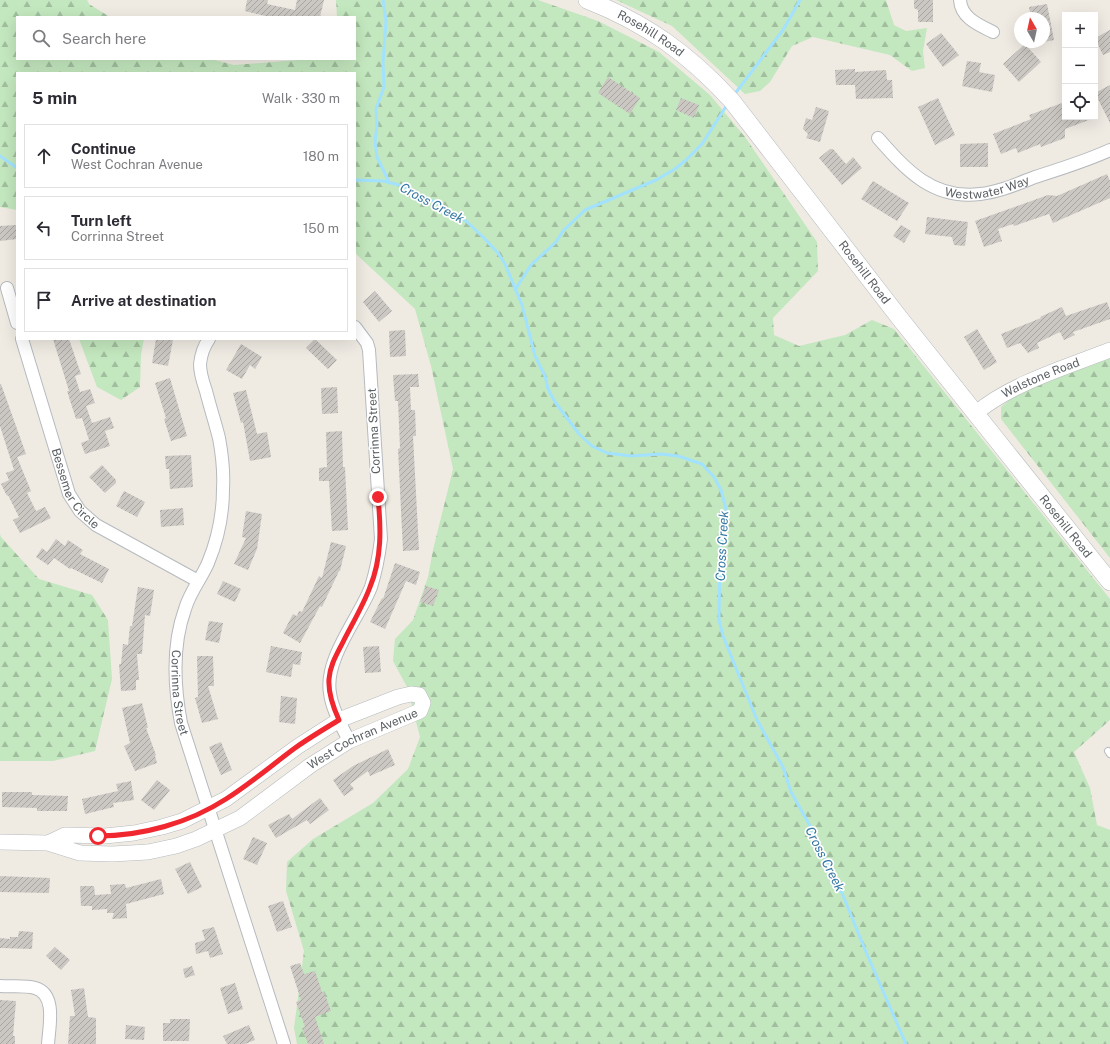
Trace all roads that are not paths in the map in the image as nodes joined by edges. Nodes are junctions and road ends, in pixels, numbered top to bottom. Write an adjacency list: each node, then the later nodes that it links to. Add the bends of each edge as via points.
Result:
1 (960, 0): 3 (street, via 964,13 974,23)
2 (596, 2): 12 (main road, Rosehill Road, via 669,43 713,80)
3 (993, 32)
4 (878, 138): 5 (street, Westwater Way, via 901,165 922,181 952,194 998,191)
5 (1110, 150)
6 (6, 288): 7 (street)
7 (16, 320)
8 (356, 328): 15 (street, Corrinna Street, via 369,350 381,539 370,587 332,665 329,678 330,693)
9 (22, 340): 13 (street, Bessemer Circle, via 69,494 80,511 96,525)
10 (209, 340): 13 (street, Corrinna Street, via 200,370 220,445 223,494 215,543)
11 (1110, 350): 12 (street, Walstone Road, via 1024,384)
12 (976, 413): 14 (main road, Rosehill Road)
13 (198, 581): 17 (street, Corrinna Street, via 184,610 179,631 175,680 181,723)
14 (1110, 582)
15 (339, 720): 16 (street, Corrinna Street); 16 (street, West Cochran Avenue, via 411,694 419,695 423,703 420,711); 17 (street, West Cochran Avenue)
16 (349, 741): 18 (street, West Cochran Avenue, via 311,765 240,818)
17 (209, 809): 18 (street, Corrinna Street); 20 (street, West Cochran Avenue, via 182,821 134,833 105,836 64,835)
18 (215, 830): 20 (street, West Cochran Avenue, via 176,846 148,852 80,853); 23 (street, Corrinna Street)
19 (0, 842): 20 (street, West Cochran Avenue)
20 (48, 843)
21 (0, 986): 22 (street, via 34,988 46,996 50,1010)
22 (48, 1044)
23 (284, 1044)

